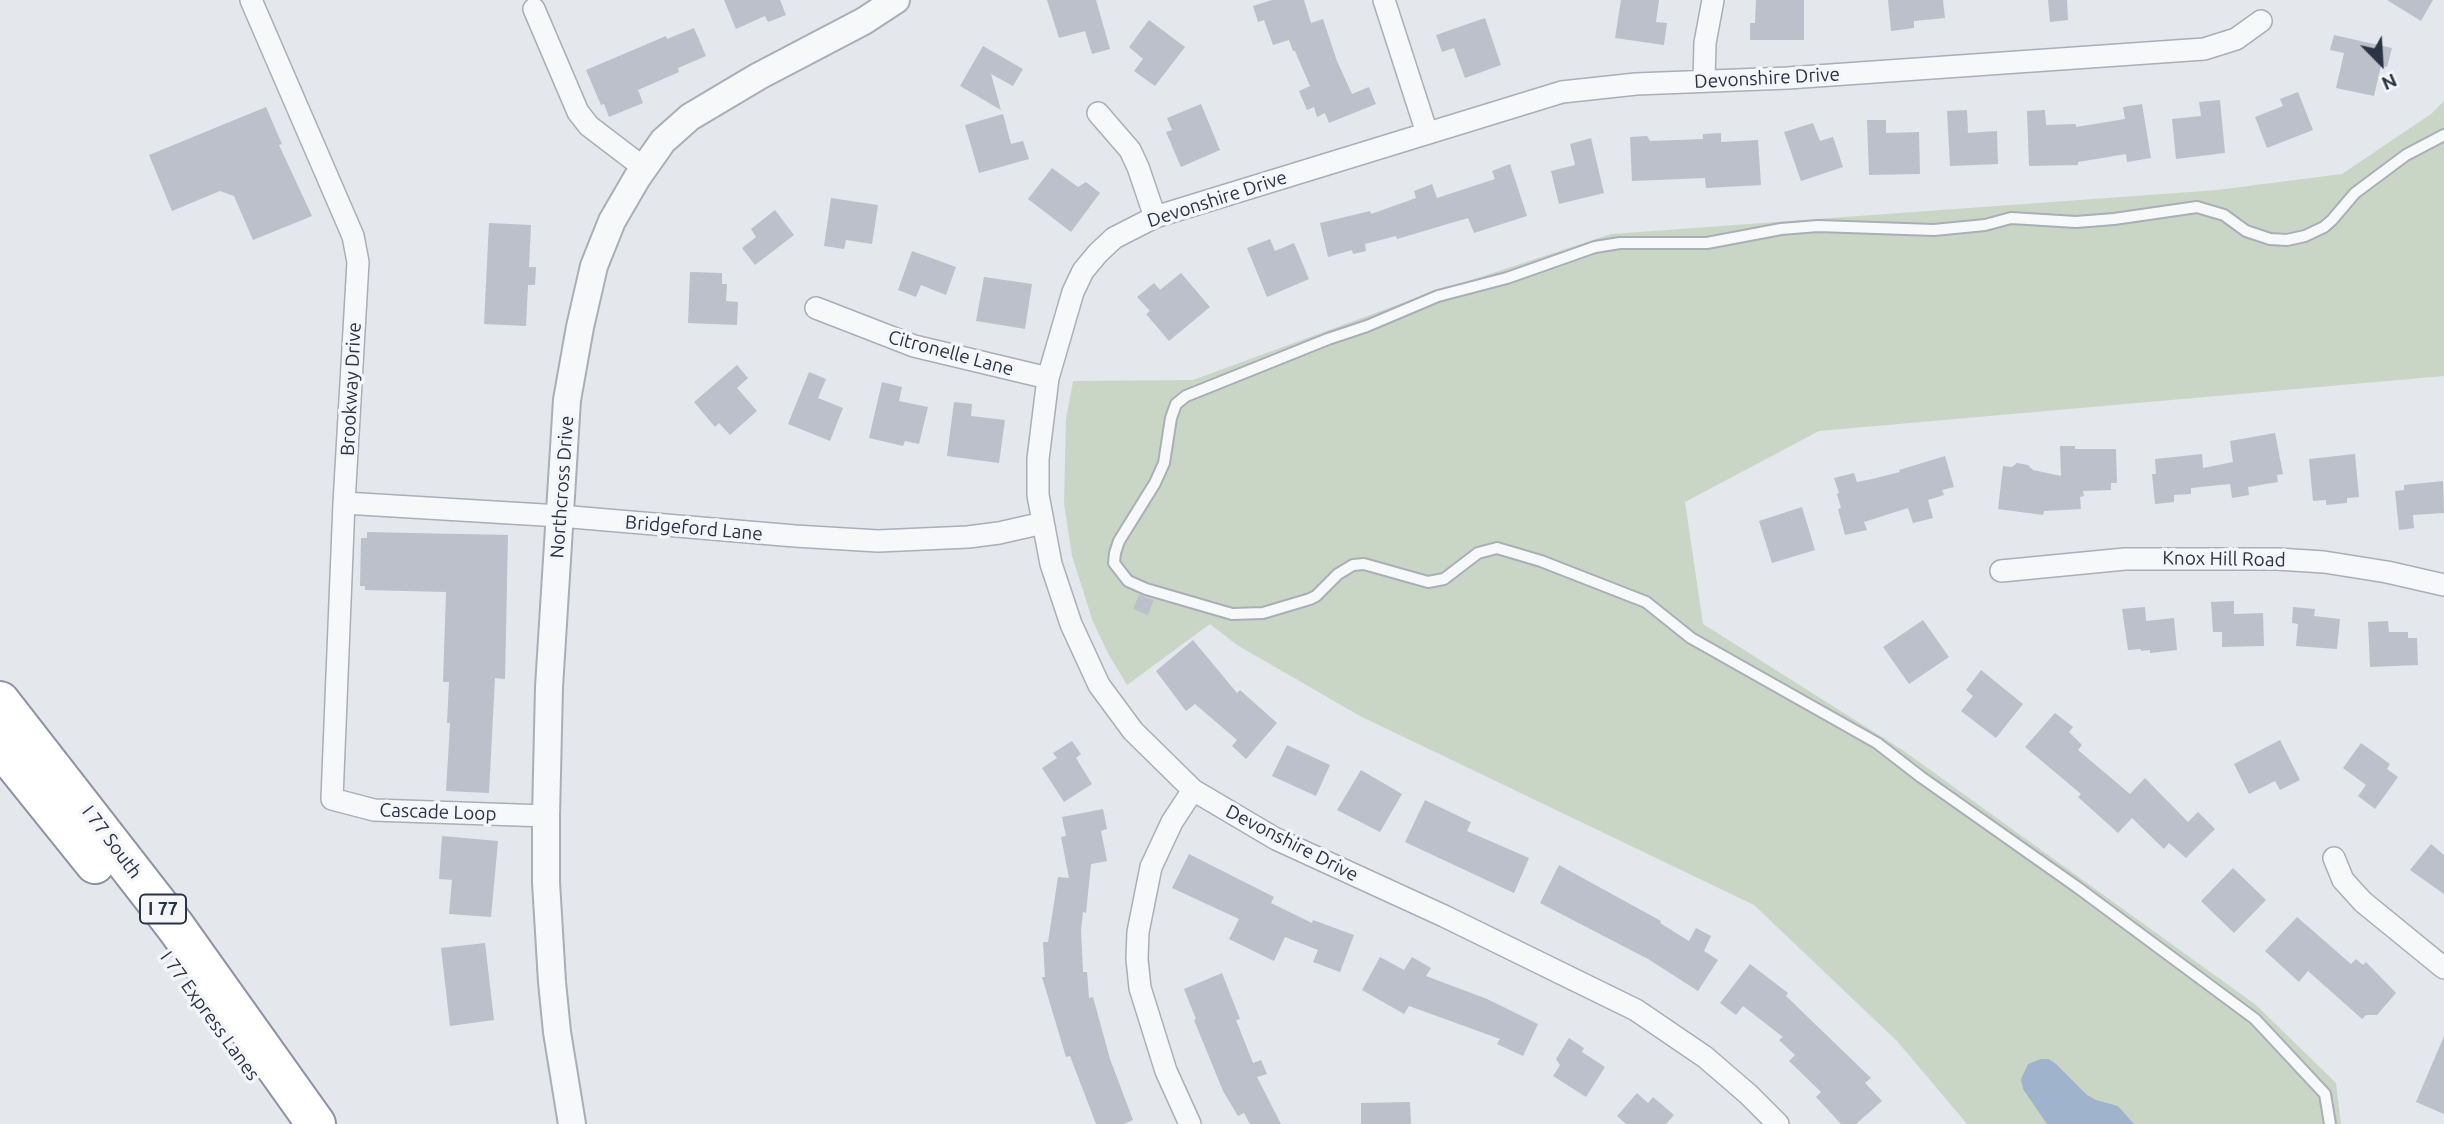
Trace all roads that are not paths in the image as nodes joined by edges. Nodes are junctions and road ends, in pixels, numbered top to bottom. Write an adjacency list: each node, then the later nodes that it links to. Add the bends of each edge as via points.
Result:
1 (251, 0): 15 (street, Brookway Drive, via 353,236 358,262)
2 (896, 0): 11 (street, Northcross Drive, via 690,117 663,141)
3 (1384, 0): 9 (street)
4 (1713, 0): 7 (street)
5 (534, 9): 11 (street, via 578,112 589,126)
6 (2261, 21): 7 (street, Devonshire Drive, via 2236,39 2204,49)
7 (1704, 81): 9 (street, Devonshire Drive, via 1562,92)
8 (1098, 113): 12 (street, via 1130,150)
9 (1427, 133): 12 (street, Devonshire Drive)
10 (2444, 135): 32 (lane, via 2406,155 2355,193 2323,227 2287,240 2246,231 2224,215 2197,207 2076,222 2011,218 1934,230 1818,226 1707,243 1595,247 1438,296 1186,396 1176,404 1171,418 1164,463 1155,483 1115,553 1114,562 1128,581 1232,614 1263,613 1310,599 1353,565 1429,582 1444,579 1478,553 1497,548 1646,603 1691,638 1877,743 2255,1019 2325,1094)
11 (644, 168): 16 (street, Northcross Drive, via 612,220 594,266 567,400)
12 (1155, 217): 14 (street, Devonshire Drive, via 1114,238 1083,271)
13 (816, 308): 14 (street, Citronelle Lane, via 914,346)
14 (1048, 378): 17 (street, Devonshire Drive, via 1038,459)
15 (344, 503): 16 (street, Bridgeford Lane); 23 (street, Brookway Drive)
16 (560, 516): 17 (street, Bridgeford Lane, via 878,541 968,537); 24 (street, Northcross Drive)
17 (1043, 523): 22 (street, Devonshire Drive, via 1071,624 1099,685 1133,731)
18 (2001, 571): 19 (street, Knox Hill Road, via 2125,559 2277,559 2336,564)
19 (2444, 585)
20 (0, 701): 28 (highway, I 77 South / I 77, via 175,926)
21 (0, 746): 27 (highway, I 77 Express Lanes / I 77, via 155,941)
22 (1193, 790): 30 (street, via 1151,867 1138,932 1140,988 1166,1071); 31 (street, Devonshire Drive, via 1276,839 1636,1010 1706,1057)
23 (332, 799): 24 (street, Cascade Loop, via 374,810)
24 (546, 816): 29 (street, Northcross Drive, via 552,982)
25 (2333, 858): 26 (street, via 2343,880 2363,902)
26 (2444, 968)
27 (288, 1124)
28 (316, 1124)
29 (572, 1124)
30 (1190, 1124)
31 (1778, 1124)
32 (2330, 1124)

